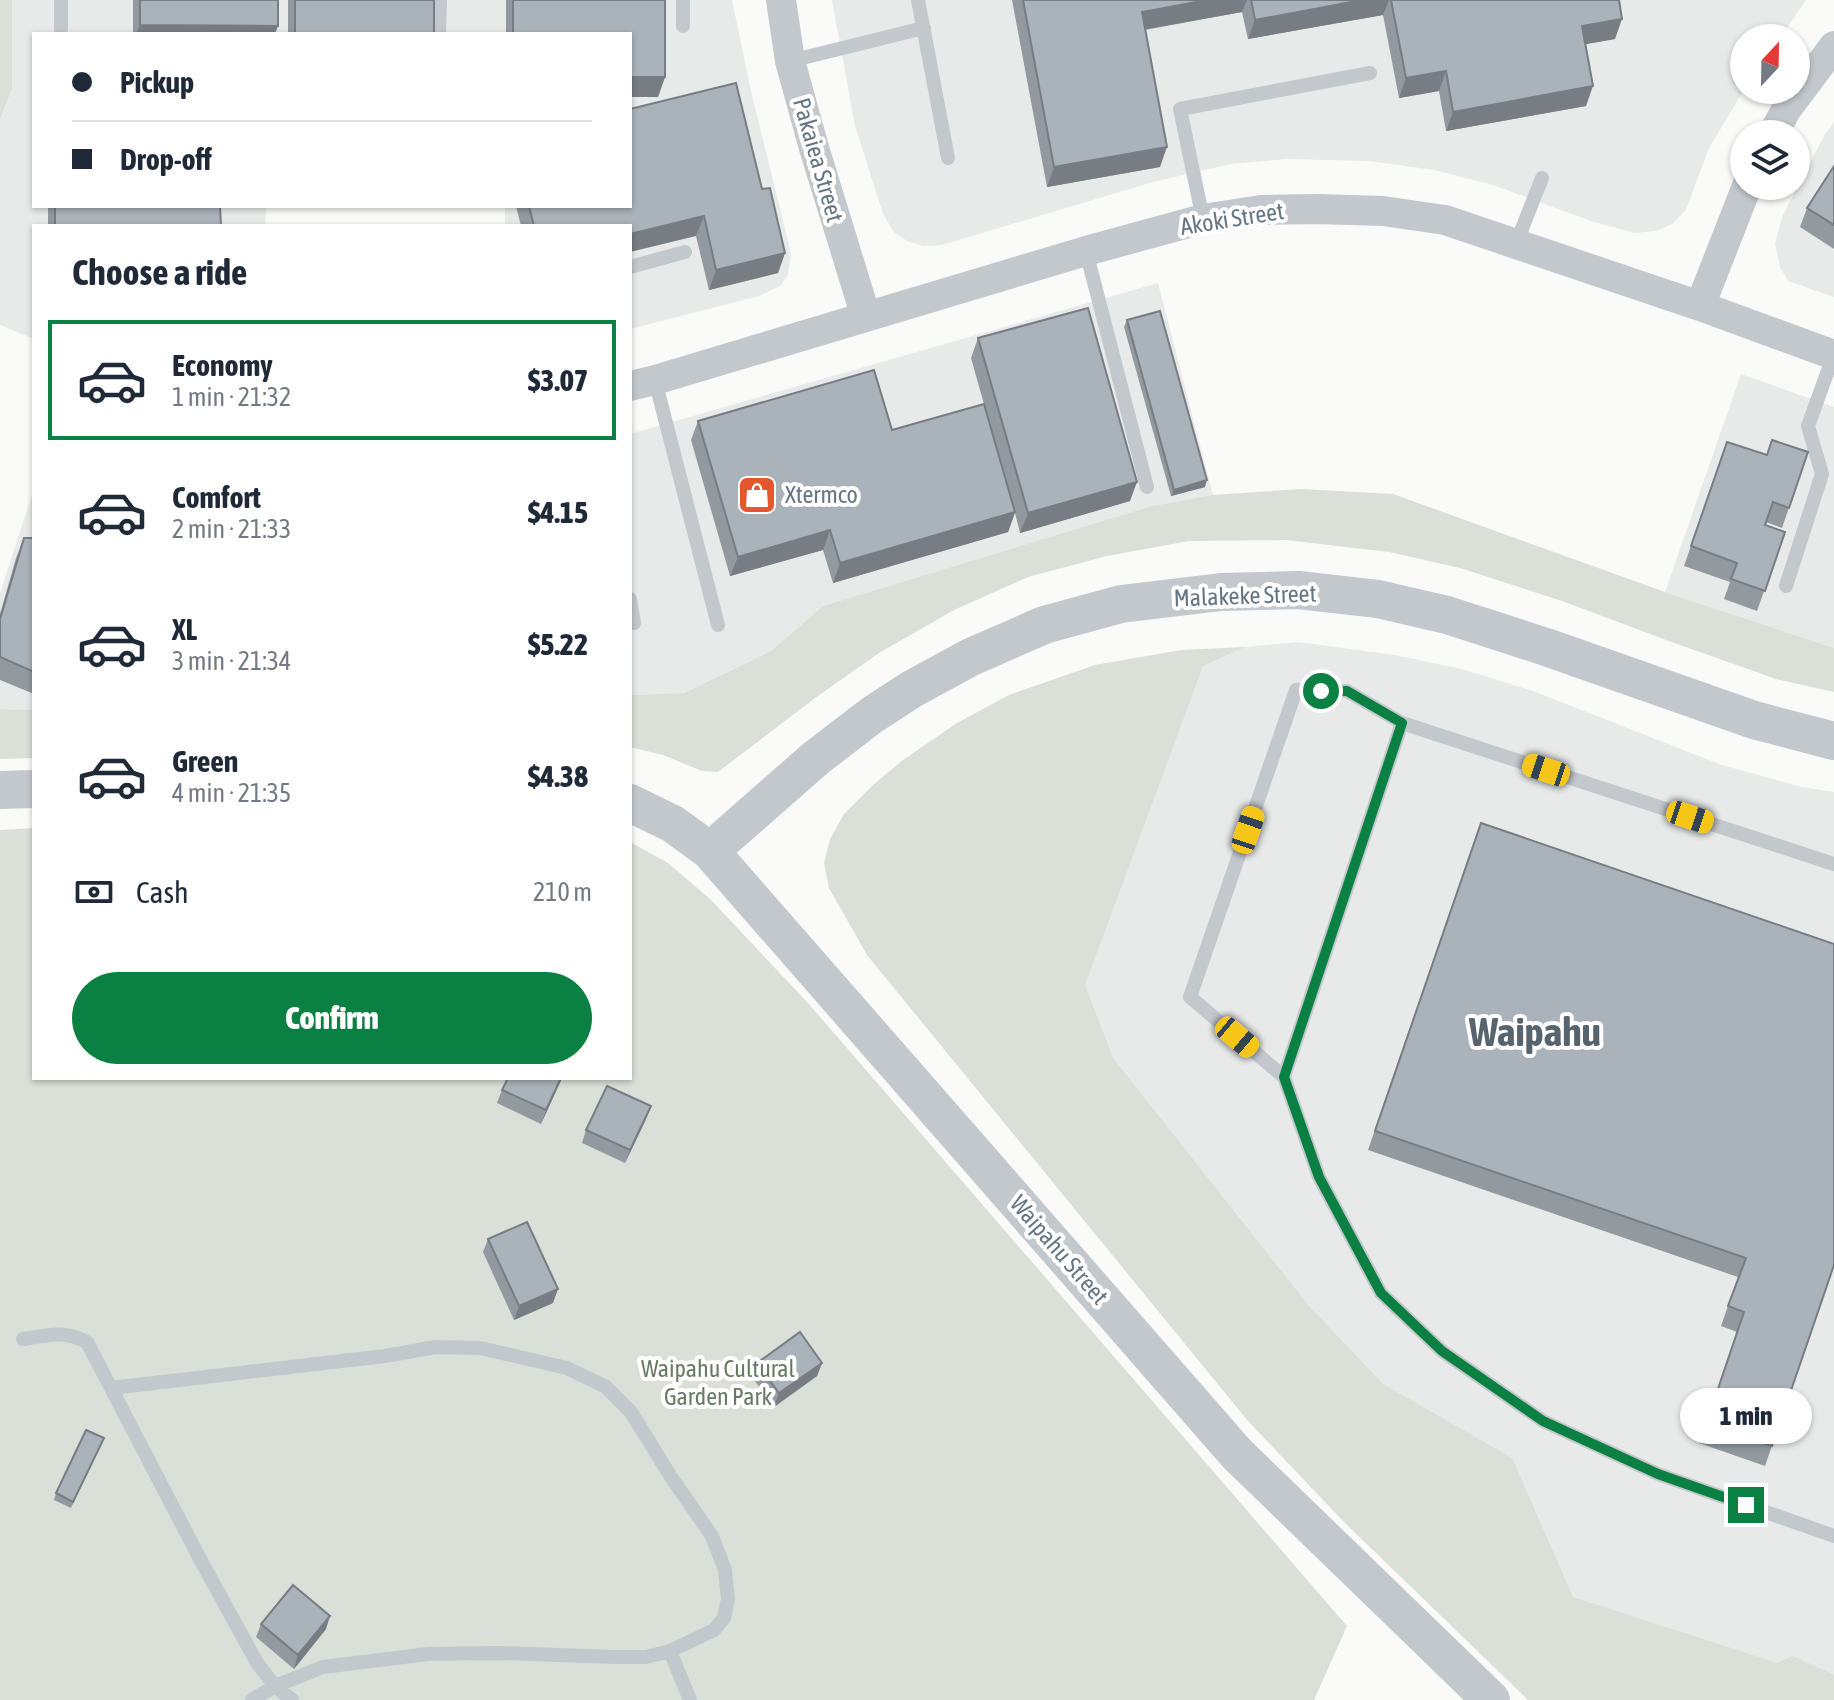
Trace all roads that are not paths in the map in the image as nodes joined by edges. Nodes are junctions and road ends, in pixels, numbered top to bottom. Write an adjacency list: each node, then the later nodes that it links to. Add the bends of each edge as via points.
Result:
1 (61, 0): 8 (lane)
2 (440, 0): 9 (lane)
3 (683, 0): 6 (lane)
4 (781, 0): 11 (street, Pakaiea Street)
5 (918, 0): 7 (lane)
6 (683, 26)
7 (924, 28): 11 (lane); 14 (lane)
8 (61, 29)
9 (439, 32)
10 (1834, 46): 13 (street)
11 (790, 61): 23 (street, Pakaiea Street)
12 (1370, 73): 17 (lane, via 1180,109)
13 (1781, 120)
14 (948, 158)
15 (1542, 178): 18 (lane)
16 (1742, 200): 22 (street)
17 (1203, 219): 18 (street, Akoki Street, via 1261,210 1383,211 1445,220); 19 (street, Akoki Street)
18 (1516, 244): 22 (street, Akoki Street)
19 (1086, 251): 23 (street, Akoki Street); 26 (lane)
20 (685, 252): 21 (lane)
21 (632, 266)
22 (1700, 306): 24 (street, Akoki Street)
23 (866, 317): 25 (street, Akoki Street)
24 (1834, 354): 27 (lane, via 1808,426 1822,474)
25 (642, 383): 30 (lane)
26 (1147, 487)
27 (1786, 586)
28 (632, 611): 29 (lane)
29 (634, 623)
30 (718, 625)
31 (1402, 723): 37 (lane); 38 (lane); 38 (lane, via 1347,691 1296,690 1190,997)
32 (1834, 741): 36 (street, Malakeke Street, via 1754,720 1447,615 1378,599 1298,590 1221,592 1121,604 1044,625 971,657 872,715)
33 (32, 789): 34 (street)
34 (0, 790)
35 (632, 804): 36 (street, Waipahu Street, via 673,824)
36 (710, 851): 47 (street, Waipahu Street, via 1237,1454)
37 (1834, 864)
38 (1284, 1077): 41 (lane, via 1319,1177 1381,1293 1442,1351 1543,1421 1658,1474)
39 (23, 1339): 40 (lane, via 72,1334 87,1342)
40 (111, 1388): 42 (lane, via 436,1347 480,1348 567,1368 606,1387 631,1412 712,1536 725,1570 724,1618 714,1630); 43 (lane, via 249,1650)
41 (1834, 1536)
42 (670, 1651): 43 (lane, via 646,1657 428,1654 323,1667); 46 (lane)
43 (275, 1686): 44 (lane); 45 (lane)
44 (252, 1700)
45 (292, 1700)
46 (690, 1700)
47 (1491, 1700)

